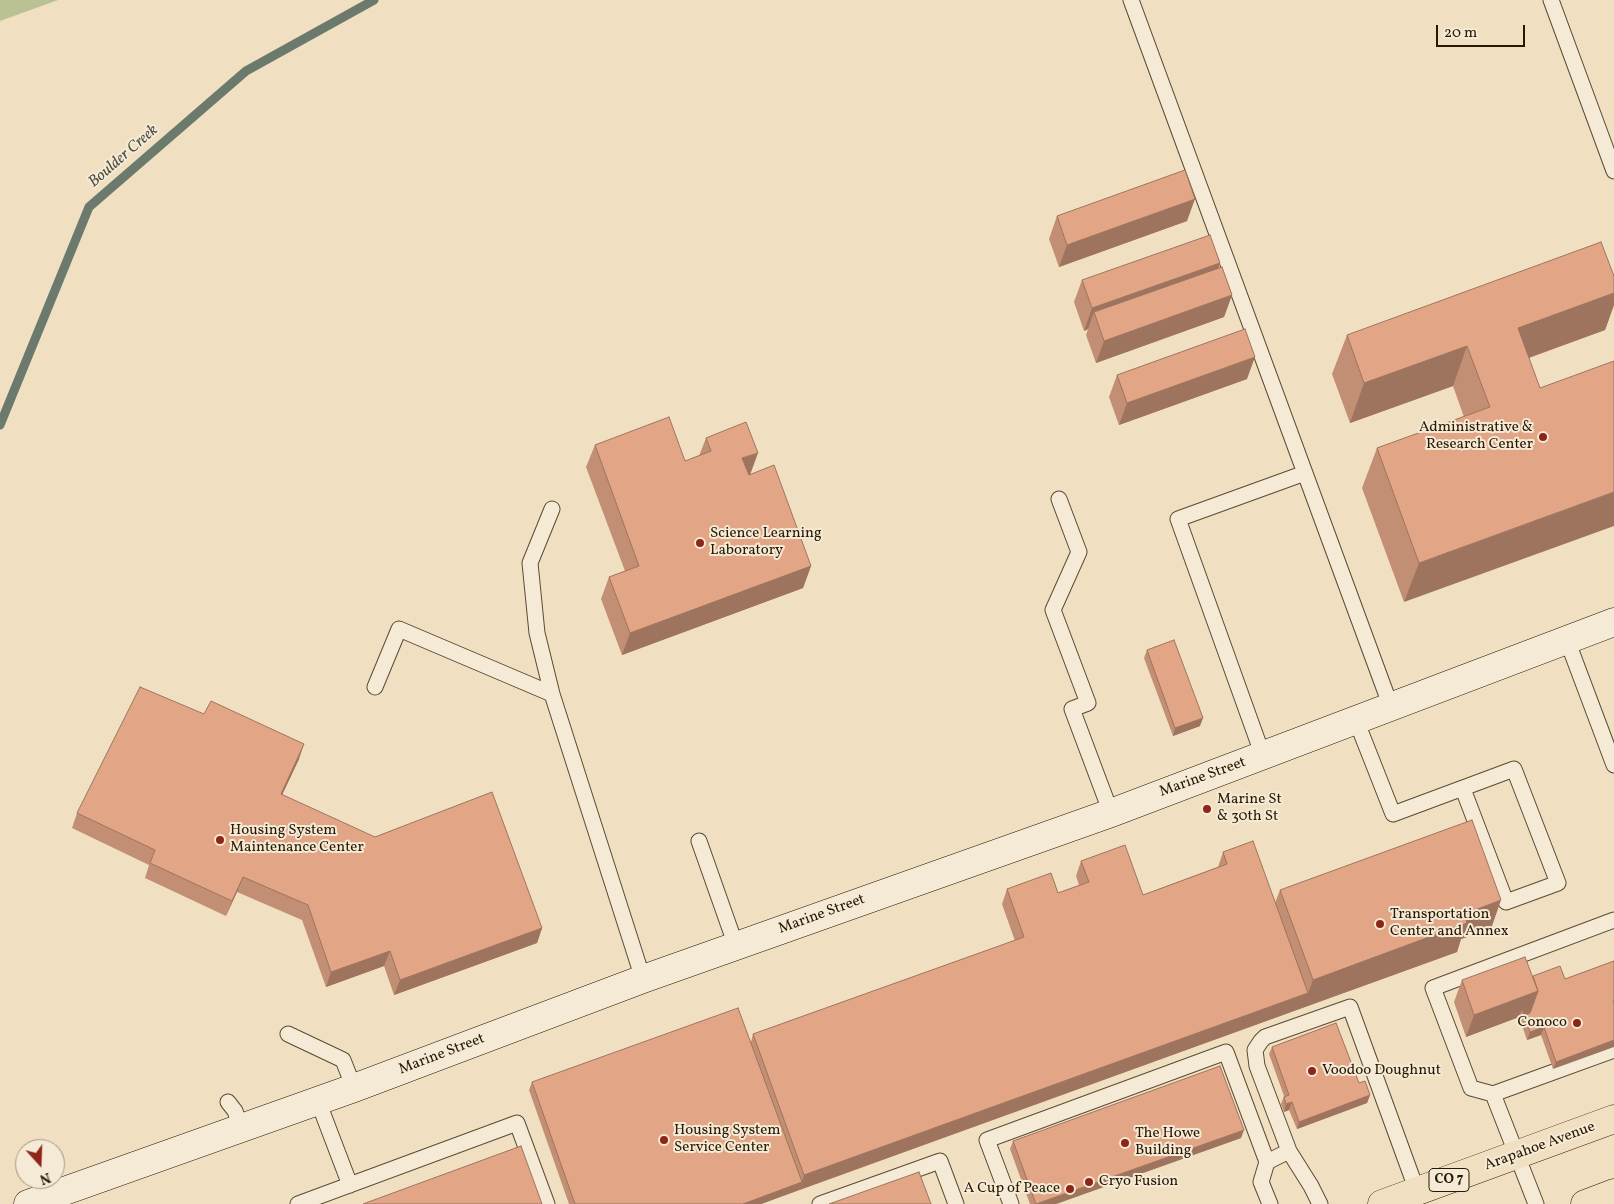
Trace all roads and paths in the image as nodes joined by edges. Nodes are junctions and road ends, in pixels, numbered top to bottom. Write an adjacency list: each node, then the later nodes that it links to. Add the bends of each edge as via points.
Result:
1 (1131, 0): 4 (lane)
2 (1551, 0): 3 (lane)
3 (1614, 172)
4 (1305, 473): 11 (lane); 13 (lane, via 1178,519)
5 (1059, 499): 16 (lane, via 1079,552 1054,610 1088,703 1072,709)
6 (552, 509): 10 (lane, via 530,563 536,633)
7 (1614, 622): 8 (street, Marine Street)
8 (1567, 640): 11 (street, Marine Street); 14 (lane)
9 (375, 687): 10 (lane, via 399,628)
10 (552, 694): 20 (lane)
11 (1391, 707): 12 (street, Marine Street)
12 (1356, 720): 13 (street, Marine Street); 15 (lane, via 1393,814)
13 (1263, 756): 16 (street, Marine Street)
14 (1614, 765)
15 (1463, 789): 15 (lane, via 1514,769 1558,883 1506,902)
16 (1111, 813): 19 (street, Marine Street)
17 (699, 842): 19 (lane)
18 (1614, 920): 24 (lane, via 1433,988 1471,1088)
19 (736, 946): 20 (street, Marine Street)
20 (643, 979): 23 (street, Marine Street)
21 (288, 1034): 23 (lane, via 343,1060)
22 (1614, 1050): 24 (lane)
23 (354, 1088): 25 (street, Marine Street)
24 (1493, 1094): 30 (lane)
25 (318, 1101): 28 (street, Marine Street); 32 (lane)
26 (228, 1102): 28 (lane)
27 (1614, 1120): 30 (main road, Arapahoe Avenue / CO 7)
28 (242, 1128): 35 (street, Marine Street)
29 (1289, 1152): 31 (lane); 33 (lane, via 1257,1066 1255,1050 1265,1037 1350,1007); 42 (lane)
30 (1517, 1156): 33 (main road, Arapahoe Avenue / CO 7); 44 (lane)
31 (1267, 1162): 40 (lane, via 1226,1052 987,1140); 41 (lane, via 1261,1182)
32 (350, 1185): 36 (lane); 37 (lane, via 517,1123)
33 (1417, 1191): 43 (main road, Arapahoe Avenue / CO 7)
34 (1614, 1194): 45 (main road)
35 (28, 1204)
36 (298, 1204)
37 (547, 1204)
38 (820, 1204): 39 (lane, via 940,1161)
39 (956, 1204)
40 (1011, 1204)
41 (1270, 1204)
42 (1320, 1204)
43 (1382, 1204)
44 (1536, 1204)
45 (1585, 1204)

